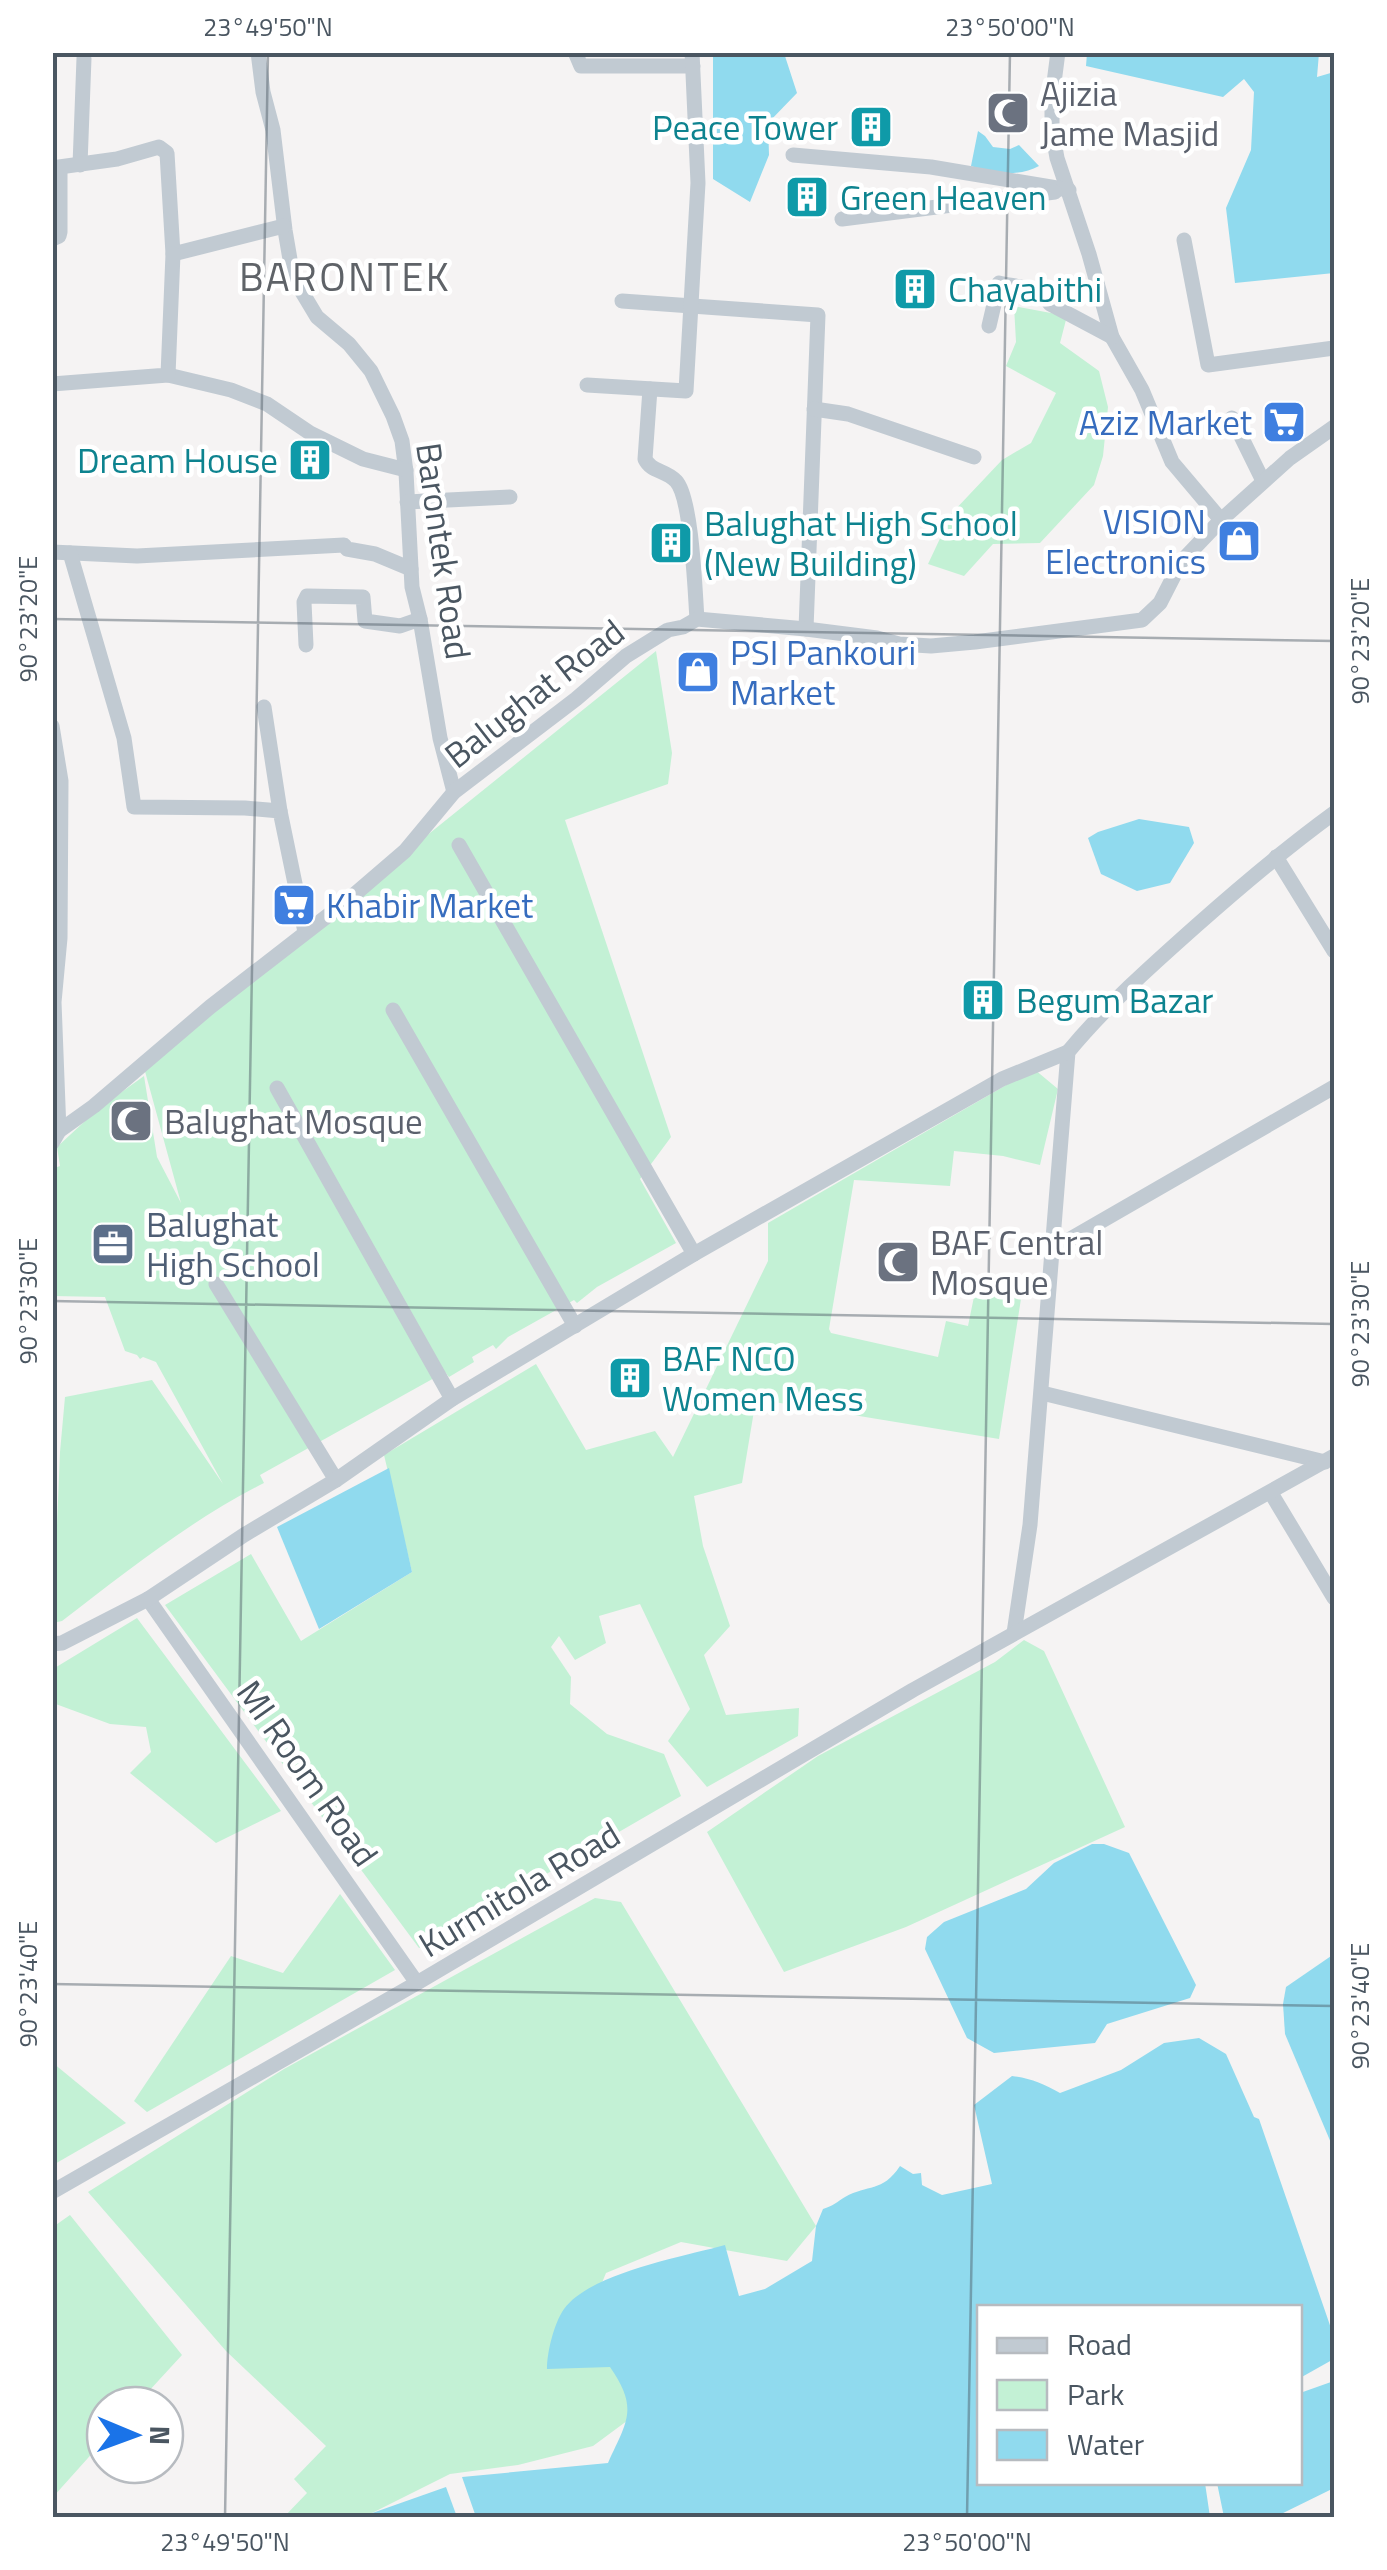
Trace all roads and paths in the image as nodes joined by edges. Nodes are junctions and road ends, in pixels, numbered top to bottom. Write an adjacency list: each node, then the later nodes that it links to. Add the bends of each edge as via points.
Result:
1 (258, 52): 11 (street, Barontek Road)
2 (575, 52): 5 (street, via 581,66)
3 (1058, 52): 9 (street, via 1052,130)
4 (84, 58): 7 (street)
5 (693, 59): 16 (street, via 698,183)
6 (793, 155): 9 (street, via 931,167)
7 (80, 164): 8 (street); 14 (street, via 164,149)
8 (56, 168): 12 (street, via 60,232)
9 (1069, 190): 10 (street); 18 (street)
10 (842, 220)
11 (284, 226): 14 (street); 28 (street, Barontek Road, via 293,277 318,317 371,371 402,441)
12 (52, 239)
13 (1184, 240): 19 (street, via 1208,364)
14 (173, 254): 20 (street)
15 (622, 300): 16 (street)
16 (691, 306): 23 (street, via 686,391); 24 (street, via 818,315)
17 (990, 326): 18 (street, via 999,282 1037,291)
18 (1112, 337): 32 (street, via 1172,462)
19 (1334, 348)
20 (168, 375): 21 (street); 28 (street, via 232,390 363,459)
21 (52, 384)
22 (587, 385): 23 (street)
23 (650, 389): 36 (street, via 644,459 676,481 685,500)
24 (814, 409): 27 (street); 38 (street)
25 (1232, 418): 29 (street)
26 (1334, 427): 29 (street)
27 (974, 456)
28 (406, 470): 31 (street, Barontek Road)
29 (1264, 481): 32 (street)
30 (510, 497): 31 (street)
31 (408, 502): 35 (street, Barontek Road)
32 (1220, 520): 38 (street, via 1142,620 931,646)
33 (52, 552): 34 (street)
34 (70, 553): 35 (street, via 344,545); 43 (street, via 124,738 135,809)
35 (410, 569): 37 (street, Barontek Road)
36 (697, 619): 38 (street); 42 (street, Balughat Road, via 626,656)
37 (420, 620): 39 (street, via 400,626 365,621 363,597 307,596); 42 (street, Barontek Road)
38 (806, 629)
39 (306, 645)
40 (264, 707): 43 (street)
41 (52, 726): 48 (street, via 61,781)
42 (454, 792): 47 (street, Balughat Road, via 404,851)
43 (280, 811): 47 (street)
44 (1334, 812): 46 (street)
45 (460, 846): 57 (street)
46 (1276, 856): 49 (street); 52 (street, via 1096,1018)
47 (305, 932): 55 (street, Balughat Road)
48 (56, 938): 51 (street)
49 (1334, 950)
50 (393, 1010): 59 (street)
51 (54, 1032): 55 (street)
52 (1068, 1052): 56 (street); 57 (street, via 1002,1079)
53 (1334, 1087): 56 (street)
54 (277, 1088): 61 (street)
55 (56, 1137)
56 (1053, 1249): 60 (street)
57 (694, 1254): 59 (street)
58 (216, 1284): 63 (street)
59 (575, 1326): 61 (street)
60 (1042, 1393): 62 (street); 67 (street)
61 (452, 1400): 63 (street)
62 (1330, 1459): 64 (street, Kurmitola Road)
63 (336, 1480): 65 (street)
64 (1272, 1493): 66 (street); 67 (street, Kurmitola Road)
65 (148, 1598): 68 (street); 69 (street, MI Room Road)
66 (1334, 1598)
67 (1014, 1633): 69 (street, Kurmitola Road)
68 (52, 1644)
69 (418, 1983): 70 (street, Kurmitola Road)
70 (52, 2192)

